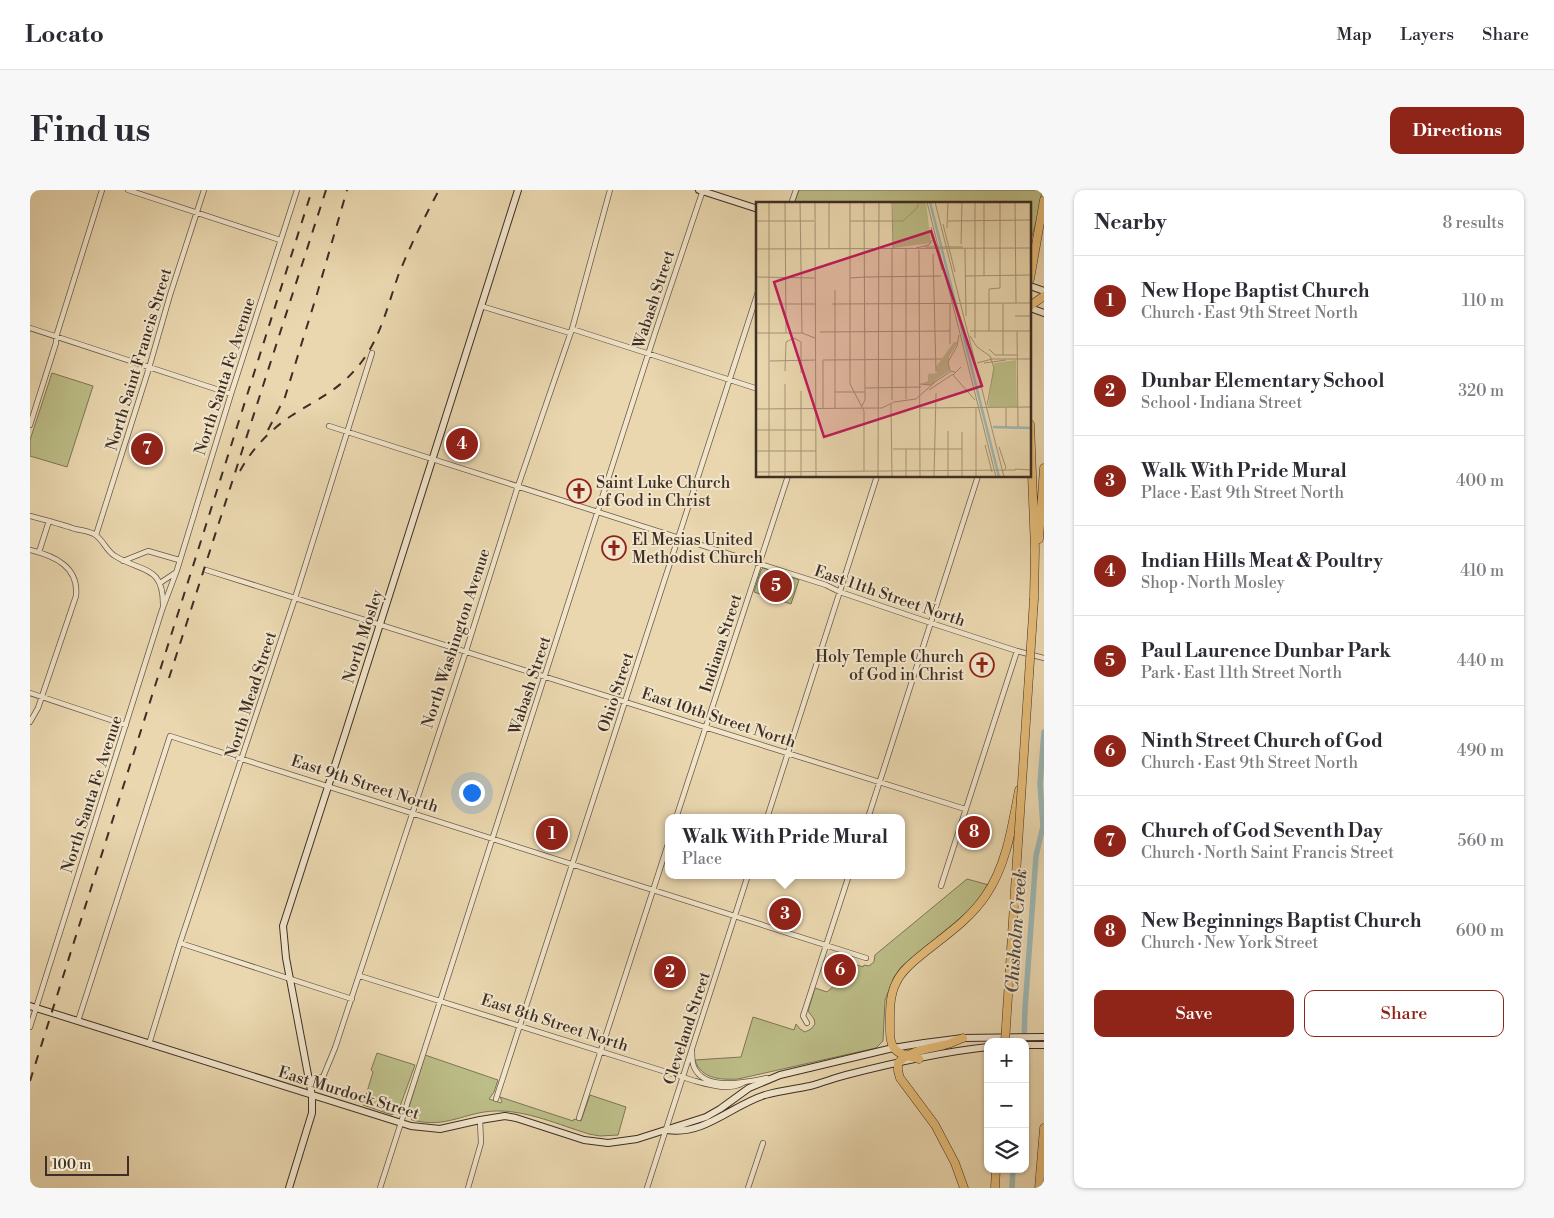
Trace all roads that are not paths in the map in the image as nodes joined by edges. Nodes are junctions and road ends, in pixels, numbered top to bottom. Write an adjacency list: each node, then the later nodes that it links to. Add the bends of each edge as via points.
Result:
1 (102, 190): 27 (street)
2 (128, 190): 12 (street)
3 (204, 190): 12 (street, North Saint Francis Street)
4 (297, 190): 14 (street, North Santa Fe Avenue)
5 (518, 190): 22 (street, North Mosley)
6 (610, 190): 26 (street, North Washington Avenue)
7 (701, 190): 11 (street); 29 (street, Wabash Street)
8 (796, 190): 10 (street)
9 (1044, 200): 13 (highway)
10 (792, 202)
11 (756, 208)
12 (197, 213): 14 (street); 30 (street, North Saint Francis Street)
13 (1038, 234): 15 (highway); 16 (highway)
14 (280, 240): 33 (street, North Santa Fe Avenue)
15 (1032, 246)
16 (1032, 268)
17 (1032, 287): 18 (street)
18 (1044, 291)
19 (1044, 296): 21 (highway)
20 (756, 298): 31 (street, Ohio Street)
21 (1032, 305)
22 (481, 306): 26 (street); 37 (street, North Mosley)
23 (1032, 308): 24 (street)
24 (1044, 313)
25 (30, 328): 27 (street)
26 (571, 331): 29 (street); 43 (street, North Washington Avenue)
27 (56, 337): 30 (street); 34 (street)
28 (372, 353): 36 (street, North Mead Street)
29 (648, 353): 31 (street); 44 (street, Wabash Street)
30 (149, 368): 33 (street); 47 (street, North Saint Francis Street)
31 (729, 379): 32 (street); 48 (street, Ohio Street)
32 (756, 388)
33 (231, 394): 51 (street, North Santa Fe Avenue)
34 (30, 425)
35 (329, 426): 36 (street, East 11th Street North)
36 (346, 432): 37 (street, East 11th Street North); 58 (street, North Mead Street)
37 (433, 459): 43 (street, East 11th Street North); 62 (street, North Mosley)
38 (1044, 468): 59 (highway)
39 (1032, 474): 59 (highway)
40 (787, 478): 53 (street, Indiana Street)
41 (876, 478): 57 (street)
42 (977, 478): 61 (street)
43 (518, 486): 44 (street, East 11th Street North); 63 (street, North Washington Avenue)
44 (598, 511): 48 (street, East 11th Street North); 66 (street, Wabash Street)
45 (30, 516): 46 (street)
46 (49, 521): 47 (street); 50 (street)
47 (96, 535): 52 (street, via 109,553)
48 (678, 537): 53 (street, East 11th Street North); 69 (street, Ohio Street)
49 (30, 550): 50 (street)
50 (39, 552): 68 (street, via 71,571 76,588)
51 (179, 560): 52 (street, via 148,550); 54 (street, North Santa Fe Avenue)
52 (123, 561): 56 (street, via 149,571)
53 (760, 563): 57 (street, East 11th Street North); 72 (street, Indiana Street)
54 (177, 570): 56 (street); 60 (street, North Santa Fe Avenue)
55 (206, 570): 58 (street, East 10th Street North)
56 (160, 583): 60 (street)
57 (840, 592): 61 (street, East 11th Street North); 73 (street)
58 (295, 598): 62 (street, East 10th Street North); 74 (street, North Mead Street)
59 (1034, 599): 75 (highway, bridge)
60 (162, 610): 71 (street, North Santa Fe Avenue)
61 (931, 623): 64 (street, East 11th Street North); 76 (street)
62 (380, 624): 63 (street, East 10th Street North); 77 (street, North Mosley)
63 (466, 651): 66 (street, East 10th Street North); 79 (street, North Washington Avenue)
64 (1017, 651): 65 (street, East 11th Street North); 78 (street)
65 (1044, 658)
66 (546, 676): 69 (street, East 10th Street North); 83 (street, Wabash Street)
67 (30, 694): 68 (street)
68 (42, 697): 70 (street); 71 (street)
69 (625, 700): 72 (street, East 10th Street North); 85 (street, Ohio Street)
70 (30, 722)
71 (126, 725): 98 (street, North Santa Fe Avenue)
72 (706, 726): 73 (street, East 10th Street North); 80 (street, Indiana Street)
73 (788, 752): 76 (street, East 10th Street North); 81 (street)
74 (242, 758): 77 (street, East 9th Street North); 91 (street, North Mead Street); 99 (street, East 9th Street North, via 170,736)
75 (1024, 761): 106 (highway, bridge); 111 (highway, bridge, via 1008,846 986,895 967,918 915,960 896,982 890,1008 889,1040)
76 (880, 782): 78 (street, East 10th Street North); 82 (street)
77 (328, 786): 79 (street, East 9th Street North); 95 (street, North Mosley, via 282,926)
78 (965, 809): 88 (street)
79 (413, 813): 83 (street, East 9th Street North); 94 (street, North Washington Avenue)
80 (677, 814)
81 (768, 814)
82 (869, 814)
83 (492, 838): 85 (street, East 9th Street North); 97 (street, Wabash Street)
84 (665, 853): 89 (street)
85 (573, 864): 89 (street, East 9th Street North); 101 (street, Ohio Street)
86 (747, 879): 90 (street, Cleveland Street)
87 (848, 879): 92 (street)
88 (941, 886)
89 (653, 890): 90 (street, East 9th Street North); 114 (street)
90 (735, 916): 92 (street, East 9th Street North); 113 (street, Cleveland Street)
91 (180, 944): 95 (street); 108 (street, North Mead Street)
92 (827, 945): 93 (street, East 9th Street North); 100 (street, via 803,1016)
93 (866, 958)
94 (360, 976): 96 (street, North Washington Avenue); 97 (street, East 8th Street North)
95 (290, 980): 96 (street); 120 (street, North Mosley)
96 (352, 998): 120 (street, North Washington Avenue, via 323,1077)
97 (440, 1000): 101 (street, East 8th Street North); 126 (street, Wabash Street)
98 (33, 1007): 99 (street, East Murdock Street); 102 (street, North Santa Fe Avenue)
99 (78, 1021): 108 (street, East Murdock Street)
100 (807, 1023)
101 (521, 1026): 114 (street, East 8th Street North); 123 (street, Ohio Street)
102 (30, 1027)
103 (1044, 1037): 107 (street)
104 (963, 1038): 105 (street, East 8th Street North); 111 (street, East 8th Street North); 115 (highway)
105 (984, 1038)
106 (1005, 1038)
107 (1024, 1038)
108 (149, 1044): 122 (street, East Murdock Street)
109 (1029, 1045): 110 (street)
110 (1044, 1045)
111 (893, 1048): 115 (highway); 118 (street, East 8th Street North)
112 (984, 1048): 116 (street)
113 (692, 1049): 119 (street, Cleveland Street); 121 (street, East 8th Street North, via 694,1068 706,1079 728,1084)
114 (600, 1051): 119 (street, East 8th Street North); 124 (street)
115 (906, 1056): 116 (highway); 117 (highway)
116 (919, 1058): 117 (street)
117 (898, 1063): 128 (street, East Murdock Street, via 766,1095 707,1125 675,1132); 131 (highway, via 900,1078 935,1125)
118 (780, 1075): 121 (street, East 8th Street North); 128 (street, East Murdock Street, via 749,1088 706,1117)
119 (682, 1077): 121 (street, East 8th Street North, via 720,1086 732,1087); 128 (street, Cleveland Street)
120 (309, 1079): 122 (street, North Mosley)
121 (743, 1083)
122 (312, 1096): 126 (street, East Murdock Street); 132 (street, via 312,1113)
123 (496, 1099)
124 (579, 1118)
125 (480, 1120): 126 (street, East Murdock Street, via 434,1129); 128 (street, East Murdock Street, via 498,1116 516,1118 584,1140 608,1143); 134 (street, via 482,1144)
126 (400, 1123): 133 (street, Wabash Street)
127 (1044, 1128): 138 (highway)
128 (665, 1130): 135 (street, Cleveland Street)
129 (762, 1143): 136 (street)
130 (996, 1173): 137 (highway)
131 (963, 1186)
132 (289, 1188)
133 (380, 1188)
134 (468, 1188)
135 (647, 1188)
136 (748, 1188)
137 (995, 1188)
138 (1039, 1188)

